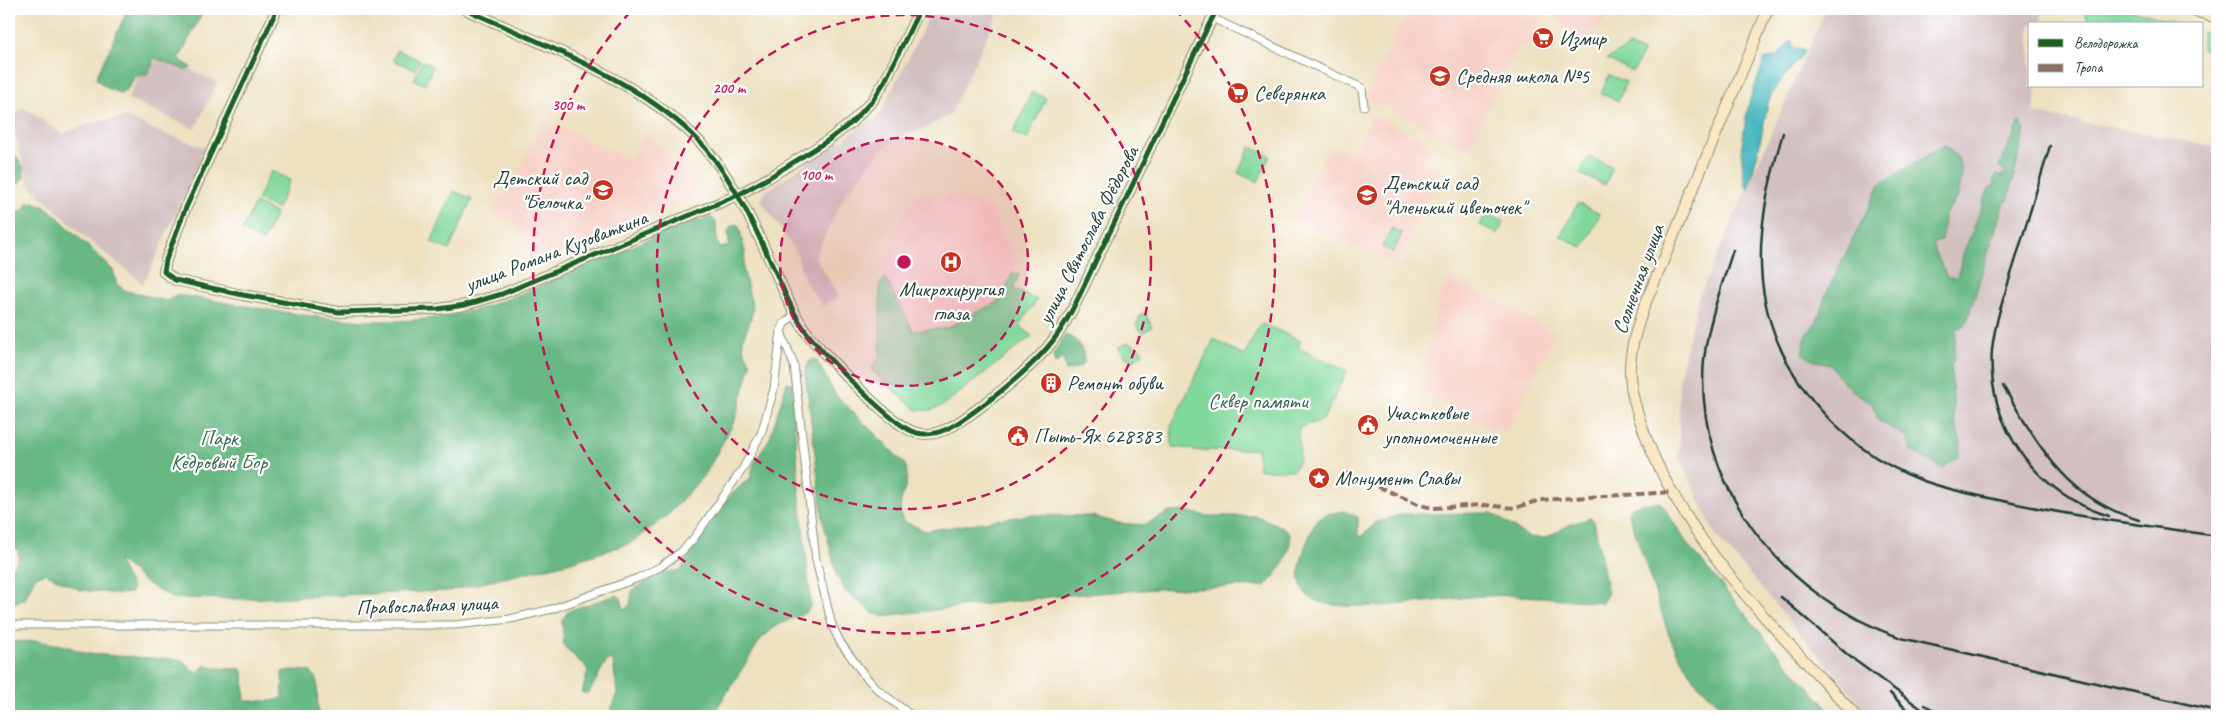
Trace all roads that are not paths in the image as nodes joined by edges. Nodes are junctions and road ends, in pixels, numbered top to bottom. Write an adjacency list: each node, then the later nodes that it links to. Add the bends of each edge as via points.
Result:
1 (277, 9): 9 (street, улица Романа Кузоваткина, via 184,212 164,272 171,279 243,296 339,312 452,307 502,294)
2 (465, 9): 9 (street, улица Святослава Фёдорова, via 617,81 655,105 696,138)
3 (920, 9): 9 (street, улица Романа Кузоваткина, via 885,80 861,113 827,141)
4 (1768, 9): 14 (street, Солнечная улица, via 1644,307 1632,346 1633,399 1646,439 1685,514 1734,579)
5 (2189, 9): 7 (street)
6 (1214, 13): 8 (street, via 1362,88); 10 (street, улица Святослава Фёдорова, via 1120,211 1058,332 1016,379 962,420 940,432 928,434 904,429 818,346)
7 (2217, 18)
8 (1364, 106)
9 (738, 194): 10 (street, улица Святослава Фёдорова)
10 (795, 314): 11 (street)
11 (781, 331): 12 (street, Православная улица, via 770,406 761,434 742,470 681,552 646,575 597,594 510,619 455,625); 13 (street, via 794,365 816,560 832,626 865,676)
12 (9, 626)
13 (912, 716)
14 (1856, 716)

